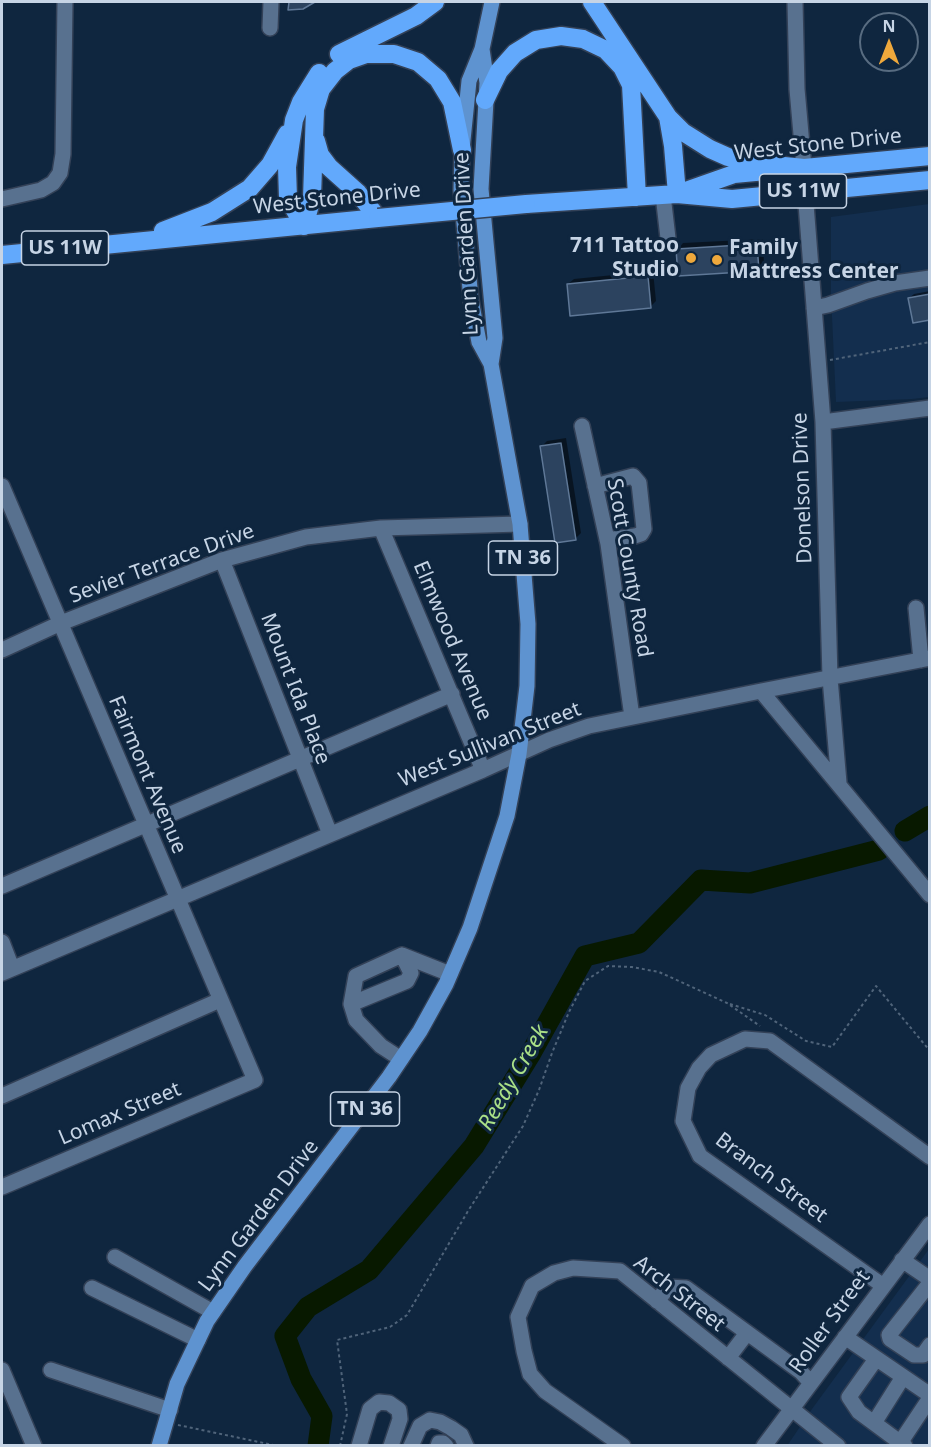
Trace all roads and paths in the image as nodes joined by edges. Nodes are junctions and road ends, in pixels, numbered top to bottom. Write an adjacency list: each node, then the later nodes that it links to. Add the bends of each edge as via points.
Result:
1 (65, 2): 20 (street, via 60,173 41,190)
2 (271, 2): 7 (street)
3 (435, 2): 11 (highway, via 326,64 313,80)
4 (492, 2): 8 (main road, Lynn Garden Drive / TN 36)
5 (592, 2): 10 (highway)
6 (795, 2): 15 (street)
7 (270, 28)
8 (483, 49): 9 (main road, Lynn Garden Drive / TN 36); 13 (main road, Lynn Garden Drive / TN 36, via 469,81)
9 (485, 100): 19 (highway, via 499,70 515,53 536,40 561,36 583,39 606,50 622,67 631,85); 29 (main road, Lynn Garden Drive / TN 36, via 481,189 495,338)
10 (668, 117): 15 (highway, via 683,132 728,157); 18 (highway, via 675,161)
11 (294, 120): 22 (highway, via 287,167 288,198); 24 (highway, via 270,165 250,188 213,212)
12 (313, 123): 13 (highway, via 321,89 349,60 366,54 394,54 418,62 438,79 452,102); 21 (highway, via 320,155); 22 (highway, via 312,198)
13 (462, 150): 29 (main road, Lynn Garden Drive / TN 36, via 463,221 471,300 479,342)
14 (930, 156): 15 (highway, West Stone Drive / US 11W)
15 (804, 168): 18 (highway, West Stone Drive / US 11W, via 734,174)
16 (930, 180): 17 (highway, West Stone Drive / US 11W)
17 (805, 191): 18 (highway, West Stone Drive / US 11W, via 732,199); 27 (street, Donelson Drive)
18 (670, 194): 19 (highway, West Stone Drive / US 11W); 23 (street)
19 (637, 197): 21 (highway, West Stone Drive / US 11W, bridge)
20 (2, 199)
21 (378, 218): 22 (highway, West Stone Drive / US 11W)
22 (304, 226): 24 (highway, West Stone Drive / US 11W)
23 (668, 238)
24 (129, 241): 25 (highway, West Stone Drive / US 11W)
25 (2, 255)
26 (930, 278): 27 (street, via 867,291)
27 (814, 308): 30 (street, Donelson Drive)
28 (930, 342): 30 (path, via 828,360)
29 (491, 364): 36 (main road, Lynn Garden Drive / TN 36)
30 (819, 371): 32 (street, Donelson Drive)
31 (930, 408): 32 (street)
32 (823, 422): 44 (street, Donelson Drive)
33 (582, 426): 35 (street, Scott County Road)
34 (2, 486): 41 (street, Fairmont Avenue)
35 (594, 486): 38 (street, Scott County Road); 38 (street, via 633,476 639,483 644,529 635,536)
36 (520, 524): 37 (street, Sevier Terrace Drive); 48 (main road, Lynn Garden Drive / TN 36, via 528,624 528,686)
37 (381, 528): 39 (street, Sevier Terrace Drive, via 306,537); 46 (street, Elmwood Avenue)
38 (607, 540): 47 (street, Scott County Road)
39 (222, 560): 41 (street, Sevier Terrace Drive); 49 (street, Mount Ida Place)
40 (915, 608): 43 (street)
41 (61, 623): 42 (street, Sevier Terrace Drive); 52 (street, Fairmont Avenue)
42 (2, 650)
43 (925, 659): 44 (street, West Sullivan Street)
44 (830, 678): 45 (street, West Sullivan Street); 51 (street, Donelson Drive)
45 (761, 691): 47 (street, West Sullivan Street); 51 (street)
46 (452, 694): 49 (street); 50 (street, Elmwood Avenue)
47 (632, 717): 48 (street, West Sullivan Street, via 589,726)
48 (519, 754): 50 (street, West Sullivan Street); 60 (main road, Lynn Garden Drive / TN 36, via 507,816 490,873)
49 (300, 758): 52 (street); 53 (street, Mount Ida Place)
50 (483, 770): 53 (street, West Sullivan Street)
51 (839, 783): 55 (street)
52 (146, 825): 54 (street); 56 (street, Fairmont Avenue)
53 (330, 834): 56 (street, West Sullivan Street)
54 (2, 886)
55 (930, 895)
56 (177, 900): 59 (street, West Sullivan Street); 61 (street, Fairmont Avenue)
57 (2, 942): 59 (street)
58 (402, 955): 60 (street); 63 (street, via 356,976); 63 (street, via 411,973 407,981)
59 (7, 971)
60 (450, 975): 66 (main road, Lynn Garden Drive / TN 36)
61 (220, 1000): 67 (street, Fairmont Avenue); 68 (street)
62 (727, 1003): 64 (path, via 759,1024); 65 (path, via 765,1015 806,1041 832,1047 876,986); 99 (path, via 659,972 632,967 608,966 585,981 523,1126 407,1315 390,1327 337,1340 346,1414)
63 (351, 1004): 66 (street, via 356,1020 381,1046)
64 (770, 1041): 69 (street); 75 (street, Branch Street, via 745,1039 711,1055 688,1088 683,1121 700,1156)
65 (930, 1051)
66 (401, 1059): 78 (main road, Lynn Garden Drive / TN 36)
67 (255, 1080): 70 (street, Lomax Street)
68 (2, 1096)
69 (930, 1157)
70 (2, 1187)
71 (930, 1224): 73 (street, Roller Street)
72 (115, 1257): 78 (street)
73 (902, 1260): 74 (street); 75 (street, Roller Street)
74 (930, 1281): 82 (street, via 889,1335 914,1355 923,1355)
75 (882, 1285): 80 (street, Roller Street)
76 (92, 1288): 81 (street)
77 (657, 1301): 79 (street, via 668,1287 686,1288); 83 (street, Arch Street); 105 (street, Arch Street, via 620,1271 573,1268 554,1273 532,1286 518,1317 530,1374 545,1391)
78 (213, 1312): 81 (main road, Lynn Garden Drive / TN 36)
79 (747, 1333): 83 (street); 88 (street)
80 (845, 1337): 84 (street); 88 (street, Roller Street)
81 (198, 1340): 91 (main road, Lynn Garden Drive / TN 36, via 177,1384)
82 (930, 1345)
83 (728, 1358): 90 (street, Arch Street)
84 (876, 1359): 87 (street); 92 (street, via 849,1397 859,1412)
85 (2, 1370): 97 (street)
86 (51, 1370): 91 (street)
87 (903, 1377): 89 (street); 92 (street)
88 (811, 1383): 90 (street, Roller Street)
89 (930, 1396): 95 (street)
90 (792, 1409): 93 (street, Arch Street); 106 (street, Roller Street)
91 (168, 1416): 94 (main road, Lynn Garden Drive / TN 36); 98 (path)
92 (874, 1423): 95 (street)
93 (818, 1440): 107 (street, Arch Street)
94 (159, 1444)
95 (901, 1444)
96 (466, 1445): 102 (street, via 452,1428 430,1420 420,1426)
97 (34, 1446)
98 (278, 1446)
99 (340, 1446)
100 (359, 1446): 101 (street, via 370,1409 379,1402 399,1410)
101 (391, 1446)
102 (411, 1446)
103 (438, 1446): 104 (street)
104 (446, 1446)
105 (623, 1446)
106 (764, 1446)
107 (838, 1446)

